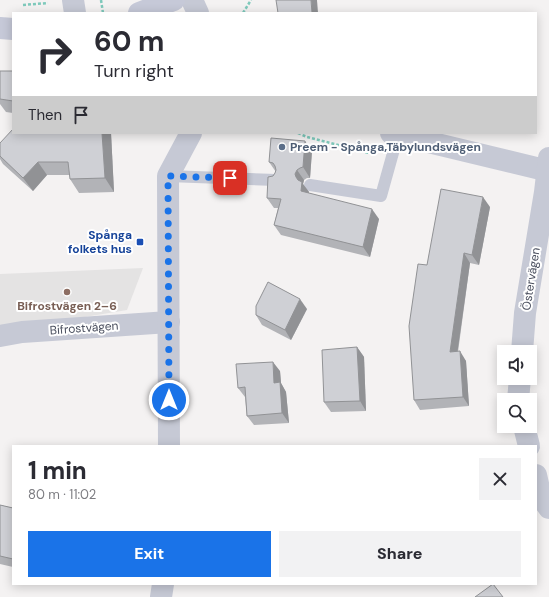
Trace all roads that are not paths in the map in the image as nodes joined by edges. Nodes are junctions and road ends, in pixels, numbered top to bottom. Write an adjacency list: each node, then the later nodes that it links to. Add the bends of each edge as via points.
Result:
1 (174, 0): 3 (street)
2 (192, 0): 4 (street)
3 (142, 12)
4 (198, 12)
5 (0, 28): 6 (street)
6 (12, 29)
7 (189, 134): 10 (street)
8 (395, 134): 9 (street); 12 (lane, via 381,196)
9 (548, 167): 15 (street, Östervägen, via 525,313)
10 (168, 176): 11 (lane); 13 (street)
11 (276, 180)
12 (310, 185)
13 (169, 322): 14 (street, Bifrostvägen, via 22,332); 17 (street)
14 (0, 336)
15 (523, 345)
16 (526, 433): 18 (street)
17 (169, 445)
18 (529, 445)
19 (537, 479): 20 (street, via 541,497)
20 (549, 508)
21 (163, 585): 22 (street)
22 (161, 597)

